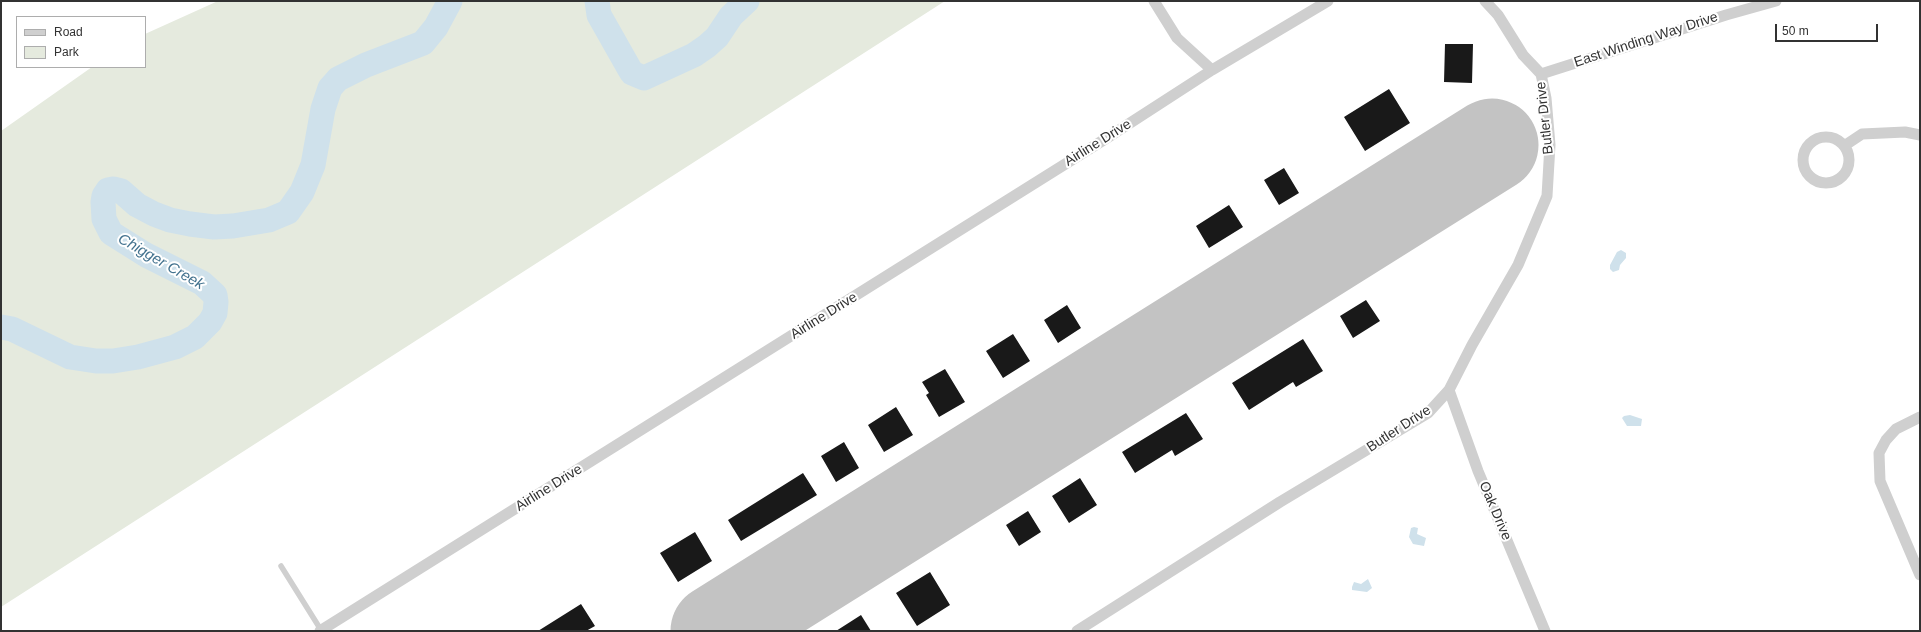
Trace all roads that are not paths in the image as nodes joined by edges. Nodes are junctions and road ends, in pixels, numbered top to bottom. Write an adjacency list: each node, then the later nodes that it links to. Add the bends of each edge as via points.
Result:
1 (1154, 1): 5 (street, via 1177,38)
2 (1328, 1): 5 (street, Airline Drive)
3 (1485, 1): 6 (street, via 1498,15 1523,55)
4 (1776, 1): 6 (street, East Winding Way Drive)
5 (1212, 70): 13 (street, Airline Drive)
6 (1541, 74): 9 (street, Butler Drive, via 1550,145 1547,196 1518,265)
7 (1920, 135): 8 (street, via 1905,132 1862,134)
8 (1844, 146): 8 (street, via 1849,160 1845,174 1840,179 1825,183 1812,178 1804,165 1804,157 1810,144 1831,138)
9 (1449, 390): 14 (street, Butler Drive, via 1428,413 1280,502); 15 (street, Oak Drive, via 1478,471)
10 (1920, 417): 12 (street, via 1896,429 1879,453 1880,481)
11 (281, 566): 13 (lane)
12 (1920, 575)
13 (320, 631)
14 (1077, 631)
15 (1545, 631)

